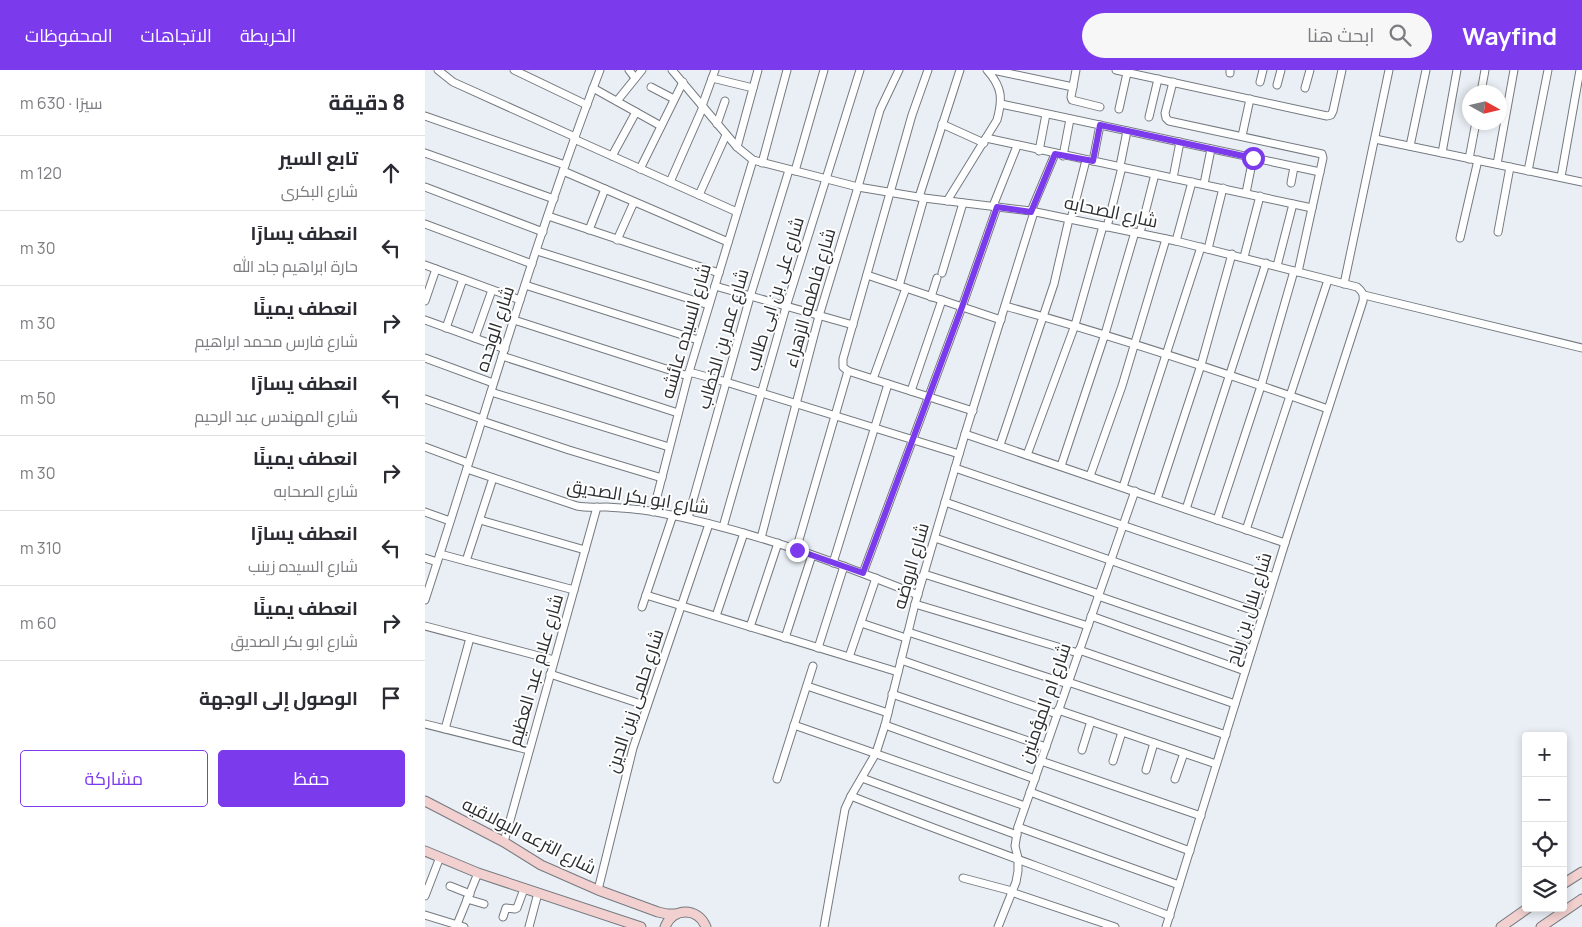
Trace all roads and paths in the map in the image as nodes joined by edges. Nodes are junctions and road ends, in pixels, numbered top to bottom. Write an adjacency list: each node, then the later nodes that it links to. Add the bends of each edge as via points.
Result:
1 (438, 70): 68 (street, via 453,82)
2 (513, 70): 51 (street)
3 (629, 70): 33 (street)
4 (642, 70): 33 (street)
5 (672, 70): 36 (street)
6 (682, 70): 36 (street)
7 (715, 70): 34 (street)
8 (758, 70): 44 (street)
9 (787, 70): 87 (street)
10 (823, 70): 94 (street, شارع عمر بن الخطاب)
11 (860, 70): 100 (street, شارع على بن ابى طالب)
12 (899, 70): 106 (street, شارع فاطمه الزهراء, via 880,110)
13 (928, 70): 110 (street)
14 (960, 70): 61 (street)
15 (987, 70): 50 (street, via 1000,91)
16 (993, 70): 42 (street)
17 (1076, 70): 42 (street)
18 (1116, 70): 32 (street)
19 (1263, 70): 38 (street)
20 (1281, 70): 39 (street)
21 (1310, 70): 45 (street)
22 (1342, 70): 46 (street, via 1331,115)
23 (1389, 70): 69 (street)
24 (1426, 70): 73 (street)
25 (1457, 70): 78 (street)
26 (1485, 70): 40 (street)
27 (1514, 70): 88 (street)
28 (1547, 70): 95 (street)
29 (1580, 70): 98 (street)
30 (598, 71): 43 (street, شارع الوحده)
31 (1139, 72): 32 (street); 35 (street)
32 (1127, 73): 54 (street)
33 (635, 78): 48 (street)
34 (712, 78): 44 (street); 52 (street)
35 (1158, 79): 37 (street); 58 (street)
36 (681, 80): 47 (street); 52 (street)
37 (1173, 82): 46 (street); 67 (street, via 1165,113 1169,121)
38 (1260, 82)
39 (1277, 85)
40 (1482, 85)
41 (651, 87): 47 (street)
42 (1073, 87): 53 (street, via 1072,100)
43 (593, 88): 48 (street); 51 (street, شارع الوحده)
44 (753, 88): 74 (street)
45 (1305, 88)
46 (1250, 99): 67 (street)
47 (674, 100): 63 (street)
48 (617, 101): 55 (street)
49 (725, 101): 60 (street)
50 (1001, 104): 56 (street); 70 (street, via 997,120)
51 (587, 105): 68 (street, شارع الوحده)
52 (703, 107): 60 (street); 101 (street)
53 (1100, 107)
54 (1119, 110)
55 (636, 112): 63 (street); 80 (street)
56 (1046, 114): 59 (street); 76 (street)
57 (425, 116): 92 (street)
58 (1149, 117)
59 (1071, 119): 62 (street); 81 (street)
60 (717, 124): 66 (street)
61 (942, 124): 70 (street); 115 (street)
62 (1100, 125): 65 (street); 85 (street)
63 (661, 126): 93 (street)
64 (1474, 130): 83 (street)
65 (1127, 131): 71 (street); 89 (street)
66 (727, 135): 74 (street); 112 (street)
67 (1242, 136): 96 (street, via 1318,152 1323,158)
68 (574, 138): 80 (street); 92 (street, شارع الوحده)
69 (1375, 139): 73 (street); 151 (street)
70 (985, 141): 72 (street); 116 (street)
71 (1180, 142): 75 (street); 99 (street)
72 (1017, 146): 76 (street); 120 (street)
73 (1410, 146): 78 (street)
74 (737, 147): 84 (street)
75 (1211, 149): 82 (street); 105 (street)
76 (1039, 151): 79 (street)
77 (425, 152): 114 (street)
78 (1442, 153): 83 (street)
79 (1055, 154): 81 (street); 123 (street, شارع الروضه)
80 (613, 156): 93 (street)
81 (1063, 156): 85 (street)
82 (1253, 158): 90 (street); 111 (street)
83 (1469, 158): 86 (street)
84 (753, 160): 87 (street, شارع الصحابه); 122 (street, شارع السيده عائشه)
85 (1089, 160): 89 (street); 125 (street)
86 (1478, 160): 88 (street); 132 (street)
87 (762, 163): 94 (street, شارع الصحابه)
88 (1497, 164): 91 (street)
89 (1121, 167): 97 (street); 127 (street)
90 (1294, 167): 96 (street); 104 (street)
91 (1510, 167): 95 (street); 130 (street)
92 (564, 168): 109 (street); 114 (street, شارع الوحده)
93 (641, 168): 101 (street)
94 (792, 170): 100 (street, شارع الصحابه); 156 (street, شارع عمر بن الخطاب)
95 (1528, 170): 98 (street)
96 (1320, 172): 121 (street)
97 (1155, 174): 99 (street); 131 (street)
98 (1561, 177): 103 (street)
99 (1173, 178): 102 (street)
100 (826, 179): 106 (street, شارع الصحابه); 164 (street, شارع على بن ابى طالب)
101 (670, 182): 112 (street)
102 (1192, 182): 105 (street); 135 (street)
103 (1582, 182)
104 (1291, 183)
105 (1204, 184): 108 (street)
106 (858, 187): 110 (street, شارع الصحابه); 166 (street, شارع فاطمه الزهراء)
107 (425, 188): 129 (street)
108 (1223, 188): 111 (street); 137 (street)
109 (605, 189): 117 (street); 128 (street)
110 (891, 193): 115 (street, شارع الصحابه); 148 (street)
111 (1246, 193): 113 (street)
112 (699, 195): 122 (street)
113 (1260, 196): 119 (street); 140 (street)
114 (554, 198): 124 (street, شارع الوحده)
115 (921, 198): 116 (street, شارع الصحابه); 154 (street)
116 (947, 201): 118 (street, شارع الصحابه)
117 (634, 202): 134 (street); 136 (street)
118 (963, 203): 120 (street, شارع الصحابه); 157 (street)
119 (1293, 204): 121 (street); 144 (street)
120 (995, 207): 123 (street, شارع الصحابه); 165 (street)
121 (1312, 208): 146 (street)
122 (737, 212): 136 (street, شارع السيده عائشه)
123 (1033, 212): 125 (street, شارع الصحابه); 163 (street, شارع الروضه)
124 (548, 216): 128 (street); 129 (street, شارع الوحده)
125 (1070, 219): 127 (street, شارع الصحابه); 167 (street)
126 (425, 224): 142 (street)
127 (1105, 226): 131 (street, شارع الصحابه); 171 (street)
128 (589, 230): 134 (street)
129 (543, 232): 138 (street, شارع الوحده)
130 (1498, 232)
131 (1137, 233): 133 (street, شارع الصحابه); 174 (street)
132 (1460, 238)
133 (1166, 239): 135 (street, شارع الصحابه); 177 (street)
134 (617, 240): 147 (street)
135 (1176, 241): 137 (street, شارع الصحابه)
136 (728, 242): 147 (street, شارع السيده عائشه)
137 (1205, 248): 139 (street, شارع الصحابه); 180 (street)
138 (537, 251): 142 (street, شارع الوحده); 162 (street)
139 (1232, 254): 140 (street, شارع الصحابه); 182 (street)
140 (1245, 257): 141 (street, شارع الصحابه)
141 (1265, 263): 144 (street, شارع الصحابه); 185 (street)
142 (532, 264): 152 (street, شارع الوحده)
143 (425, 265): 145 (street)
144 (1277, 266): 146 (street, شارع الصحابه)
145 (436, 269): 149 (street); 161 (street)
146 (1296, 271): 150 (street, شارع الصحابه); 190 (street)
147 (719, 273): 153 (street, شارع السيده عائشه)
148 (867, 276): 154 (street); 172 (street)
149 (463, 279): 155 (street); 173 (street)
150 (1328, 280): 151 (street, شارع الصحابه); 194 (street)
151 (1344, 284): 158 (street, شارع الصحابه, via 1357,287)
152 (525, 285): 159 (street, شارع الوحده); 176 (street)
153 (715, 286): 156 (street); 162 (street, شارع السيده عائشه)
154 (903, 287): 157 (street); 186 (street)
155 (492, 290): 159 (street); 175 (street)
156 (750, 297): 164 (street); 187 (street, شارع عمر بن الخطاب)
157 (931, 297): 160 (street)
158 (1363, 298): 178 (street, شارع الصحابه); 198 (street, شارع بلال بن رباح)
159 (520, 300): 169 (street, شارع الوحده)
160 (942, 300): 165 (street); 191 (street)
161 (425, 301)
162 (709, 305): 176 (street, شارع السيده عائشه)
163 (1005, 306): 167 (street); 170 (street, شارع الروضه)
164 (786, 307): 166 (street); 193 (street, شارع على بن ابى طالب)
165 (962, 307): 170 (street); 195 (street)
166 (819, 316): 172 (street); 197 (street, شارع فاطمه الزهراء)
167 (1043, 316): 171 (street); 206 (street)
168 (425, 320): 173 (street)
169 (514, 320): 179 (street, شارع الوحده); 184 (street)
170 (1001, 320): 199 (street, شارع الروضه)
171 (1075, 325): 174 (street); 210 (street)
172 (853, 326): 183 (street, via 842,363)
173 (446, 328): 175 (street)
174 (1105, 334): 177 (street); 212 (street)
175 (475, 338): 179 (street)
176 (698, 340): 184 (street, شارع السيده عائشه)
177 (1135, 344): 180 (street); 214 (street)
178 (1582, 348)
179 (503, 352): 188 (street, شارع الوحده); 200 (street)
180 (1167, 354): 182 (street); 217 (street)
181 (425, 358): 188 (street)
182 (1201, 364): 185 (street); 219 (street)
183 (848, 371): 186 (street); 201 (street)
184 (688, 374): 187 (street); 200 (street, شارع السيده عائشه)
185 (1229, 374): 190 (street); 222 (street)
186 (873, 379): 189 (street)
187 (726, 382): 193 (street); 226 (street, شارع عمر بن الخطاب)
188 (493, 383): 192 (street, شارع الوحده)
189 (888, 384): 191 (street); 203 (street)
190 (1261, 386): 194 (street); 228 (street)
191 (911, 391): 195 (street)
192 (491, 392): 202 (street, شارع الوحده); 208 (street)
193 (761, 393): 197 (street); 232 (street, شارع على بن ابى طالب)
194 (1290, 396): 198 (street); 233 (street)
195 (928, 397): 199 (street); 205 (street)
196 (425, 399): 202 (street)
197 (796, 404): 201 (street); 235 (street, شارع فاطمه الزهراء)
198 (1327, 409): 238 (street, شارع بلال بن رباح)
199 (973, 411): 204 (street, شارع الروضه)
200 (678, 413): 208 (street, شارع السيده عائشه)
201 (835, 416): 203 (street); 240 (street)
202 (482, 420): 211 (street, شارع الوحده); 216 (street)
203 (874, 428): 205 (street); 247 (street)
204 (965, 434): 206 (street); 209 (street, شارع الروضه)
205 (913, 440): 209 (street); 249 (street)
206 (1000, 445): 210 (street)
207 (425, 446): 211 (street, شارع ابو بكر الصديق)
208 (669, 447): 216 (street, شارع السيده عائشه)
209 (959, 454): 213 (street, شارع الروضه)
210 (1027, 455): 212 (street)
211 (467, 466): 215 (street, شارع ابو بكر الصديق); 229 (street, شارع الوحده)
212 (1061, 466): 214 (street)
213 (955, 468): 220 (street, شارع الروضه); 231 (street)
214 (1090, 476): 217 (street)
215 (493, 478): 221 (street, شارع ابو بكر الصديق, via 577,506); 227 (street)
216 (662, 478): 224 (street, شارع السيده عائشه)
217 (1123, 487): 218 (street)
218 (1135, 491): 219 (street); 231 (street, شارع ام المؤمنين)
219 (1157, 499): 222 (street)
220 (945, 502): 236 (street, شارع الروضه); 244 (street)
221 (597, 507): 224 (street, شارع ابو بكر الصديق); 239 (street, شارع علام عبد العظيم)
222 (1186, 509): 228 (street)
223 (425, 512): 229 (street)
224 (653, 512): 225 (street, شارع ابو بكر الصديق)
225 (673, 515): 226 (street, شارع ابو بكر الصديق); 254 (street)
226 (688, 518): 230 (street, شارع ابو بكر الصديق)
227 (480, 520): 239 (street); 245 (street)
228 (1217, 520): 233 (street)
229 (450, 522): 241 (street, شارع الوحده)
230 (709, 524): 232 (street, شارع ابو بكر الصديق); 259 (street, شارع حلمى زين الدين)
231 (1123, 525): 244 (street, شارع ام المؤمنين); 251 (street)
232 (723, 527): 234 (street, شارع ابو بكر الصديق)
233 (1247, 530): 238 (street)
234 (744, 533): 235 (street, شارع ابو بكر الصديق); 262 (street)
235 (761, 538): 237 (street, شارع ابو بكر الصديق)
236 (935, 538): 250 (street, شارع الروضه); 256 (street)
237 (778, 543): 240 (street, شارع ابو بكر الصديق); 267 (street)
238 (1285, 543): 251 (street, شارع بلال بن رباح)
239 (585, 550): 253 (street, شارع علام عبد العظيم)
240 (797, 550): 242 (street, شارع ابو بكر الصديق)
241 (440, 554): 245 (street); 246 (street, شارع الوحده)
242 (812, 555): 247 (street, شارع ابو بكر الصديق); 270 (street)
243 (425, 558): 246 (street)
244 (1111, 560): 256 (street, شارع ام المؤمنين); 261 (street)
245 (466, 561): 253 (street)
246 (437, 562): 257 (street, شارع الوحده)
247 (833, 562): 248 (street, شارع ابو بكر الصديق)
248 (844, 566): 249 (street, شارع ابو بكر الصديق); 271 (street)
249 (863, 573): 252 (street, شارع ابو بكر الصديق)
250 (924, 574): 255 (street, شارع الروضه); 266 (street)
251 (1274, 577): 261 (street, شارع بلال بن رباح)
252 (876, 578): 255 (street, شارع ابو بكر الصديق); 264 (street)
253 (574, 590): 275 (street, شارع علام عبد العظيم)
254 (646, 595): 259 (street); 260 (street)
255 (918, 595): 258 (street, شارع الروضه)
256 (1098, 595): 263 (street, شارع ام المؤمنين); 272 (street)
257 (425, 600)
258 (915, 604): 268 (street, شارع الروضه); 273 (street)
259 (681, 606): 262 (street); 285 (street, شارع حلمى زين الدين)
260 (642, 607)
261 (1263, 614): 272 (street, شارع بلال بن رباح)
262 (716, 616): 267 (street)
263 (1091, 616): 266 (street, شارع ام المؤمنين); 278 (street)
264 (861, 623): 268 (street); 274 (street)
265 (425, 626): 269 (street)
266 (1088, 626): 273 (street, شارع ام المؤمنين)
267 (750, 627): 270 (street)
268 (907, 635): 276 (street, شارع الروضه); 281 (street)
269 (469, 638): 275 (street); 292 (street)
270 (785, 638): 271 (street)
271 (818, 648): 274 (street)
272 (1252, 649): 278 (street, شارع بلال بن رباح)
273 (1079, 651): 281 (street, شارع ام المؤمنين); 284 (street)
274 (849, 658): 279 (street)
275 (554, 660): 280 (street, شارع علام عبد العظيم)
276 (901, 660): 279 (street, شارع الروضه); 286 (street)
277 (813, 666): 282 (street)
278 (1245, 671): 284 (street, شارع بلال بن رباح)
279 (898, 672): 283 (street, شارع الروضه)
280 (550, 674): 285 (street); 297 (street, شارع علام عبد العظيم)
281 (1068, 683): 286 (street, شارع ام المؤمنين); 294 (street)
282 (807, 686): 287 (street); 290 (street)
283 (892, 694): 287 (street, شارع الروضه); 296 (street)
284 (1235, 704): 294 (street, شارع بلال بن رباح)
285 (647, 706): 327 (street, شارع حلمى زين الدين, via 633,748)
286 (1058, 712): 288 (street); 296 (street, شارع ام المؤمنين)
287 (888, 713): 291 (street, شارع الروضه)
288 (1091, 721): 293 (street); 298 (street)
289 (425, 724): 292 (street)
290 (794, 725): 299 (street); 306 (street)
291 (885, 725): 299 (street, شارع الروضه); 307 (street)
292 (445, 729): 297 (street)
293 (1122, 732): 295 (street); 301 (street)
294 (1226, 734): 303 (street, شارع بلال بن رباح)
295 (1155, 743): 300 (street); 304 (street)
296 (1046, 747): 302 (street, شارع ام المؤمنين)
297 (529, 750): 315 (street, شارع علام عبد العظيم)
298 (1082, 750)
299 (876, 753): 305 (street, شارع الروضه); 312 (street)
300 (1183, 753): 303 (street); 308 (street)
301 (1113, 760)
302 (1041, 761): 307 (street, شارع ام المؤمنين); 313 (street)
303 (1216, 764): 313 (street, شارع بلال بن رباح)
304 (1146, 770)
305 (862, 778): 310 (street, شارع الروضه); 314 (street)
306 (777, 779)
307 (1035, 779): 309 (street, شارع ام المؤمنين)
308 (1175, 779)
309 (1030, 792): 312 (street, شارع ام المؤمنين); 317 (street)
310 (851, 796): 319 (street); 345 (street, شارع الروضه, via 845,809)
311 (425, 802): 315 (street, شارع الترعه البولاقيه)
312 (1025, 806): 314 (street, شارع ام المؤمنين)
313 (1201, 816): 317 (street, شارع بلال بن رباح)
314 (1017, 831): 319 (street, شارع ام المؤمنين, via 1015,846); 324 (street)
315 (504, 842): 327 (street, شارع الترعه البولاقيه, via 541,865)
316 (425, 851): 318 (street)
317 (1190, 851): 324 (street, شارع بلال بن رباح)
318 (440, 857): 321 (street); 330 (street)
319 (1018, 858): 328 (street, شارع ام المؤمنين); 337 (street)
320 (1582, 872): 323 (street)
321 (478, 873): 326 (street); 331 (street)
322 (963, 878): 328 (street)
323 (1567, 881)
324 (1179, 885): 337 (street, شارع بلال بن رباح)
325 (450, 886): 331 (street)
326 (524, 889): 329 (street); 338 (street, via 517,908 506,908)
327 (598, 890): 335 (street, شارع الترعه البولاقيه, via 658,912)
328 (1012, 892): 346 (street, شارع ام المؤمنين); 347 (street)
329 (538, 893): 339 (street); 341 (street)
330 (425, 896)
331 (469, 896): 333 (street); 340 (street)
332 (1582, 899): 350 (street)
333 (484, 904)
334 (1522, 912): 349 (street)
335 (676, 914): 343 (street, via 669,918); 344 (street, شارع الترعه البولاقيه, via 685,911 695,914)
336 (425, 915): 340 (street)
337 (1170, 916): 348 (street, شارع بلال بن رباح)
338 (503, 917)
339 (629, 925): 342 (street)
340 (459, 926)
341 (529, 927)
342 (641, 927)
343 (665, 927)
344 (706, 927)
345 (824, 927)
346 (998, 927)
347 (1115, 927)
348 (1166, 927)
349 (1501, 927)
350 (1541, 927)

